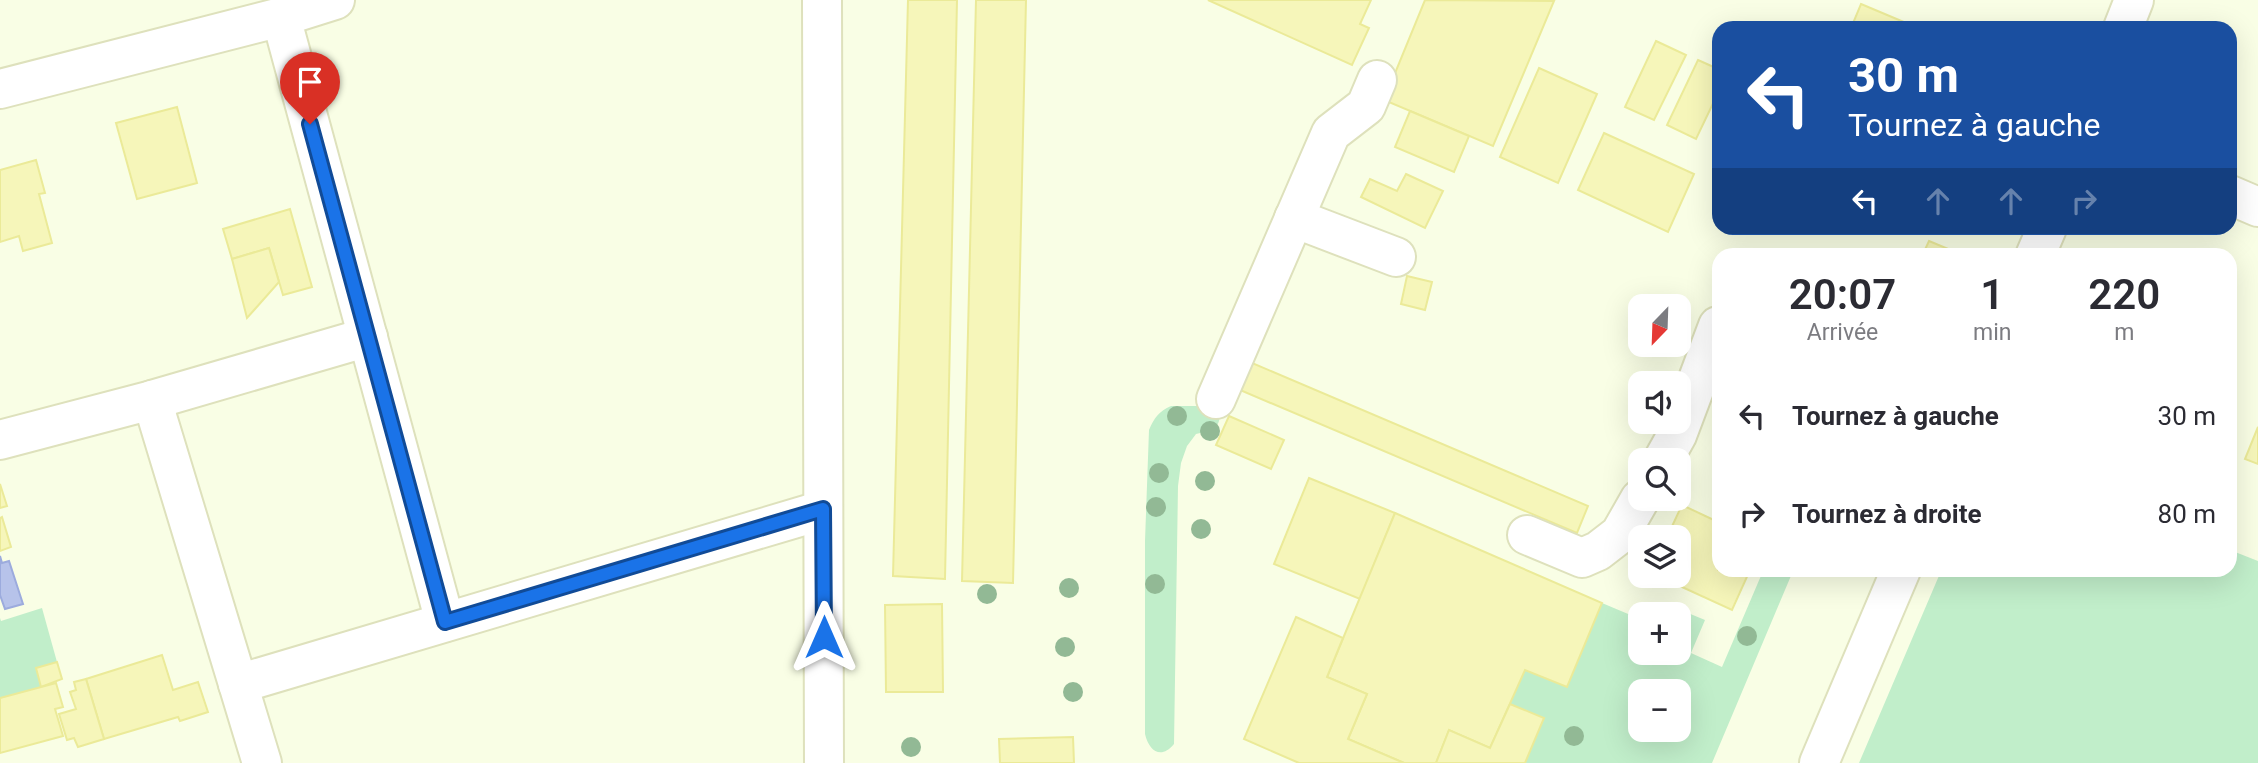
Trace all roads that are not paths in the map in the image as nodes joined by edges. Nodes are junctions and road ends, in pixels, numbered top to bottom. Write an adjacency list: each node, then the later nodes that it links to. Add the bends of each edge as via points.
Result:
1 (335, 0): 4 (street)
2 (822, 0): 18 (street)
3 (2134, 0): 5 (street)
4 (281, 17): 7 (street); 12 (street)
5 (2126, 21)
6 (1377, 80): 10 (street, via 1366,106 1331,133)
7 (0, 89)
8 (2237, 198): 9 (street)
9 (2258, 207)
10 (1294, 218): 11 (street); 14 (street)
11 (1396, 257)
12 (368, 337): 15 (street); 22 (street)
13 (1712, 342): 17 (street)
14 (1216, 399)
15 (152, 400): 16 (street); 23 (street)
16 (0, 440)
17 (1670, 448)
18 (823, 509): 22 (street); 25 (street)
19 (1633, 511): 20 (street, via 1620,534 1582,558)
20 (1527, 535)
21 (1898, 577): 26 (street)
22 (445, 622): 23 (street)
23 (238, 684): 24 (street)
24 (262, 763)
25 (824, 763)
26 (1819, 763)

